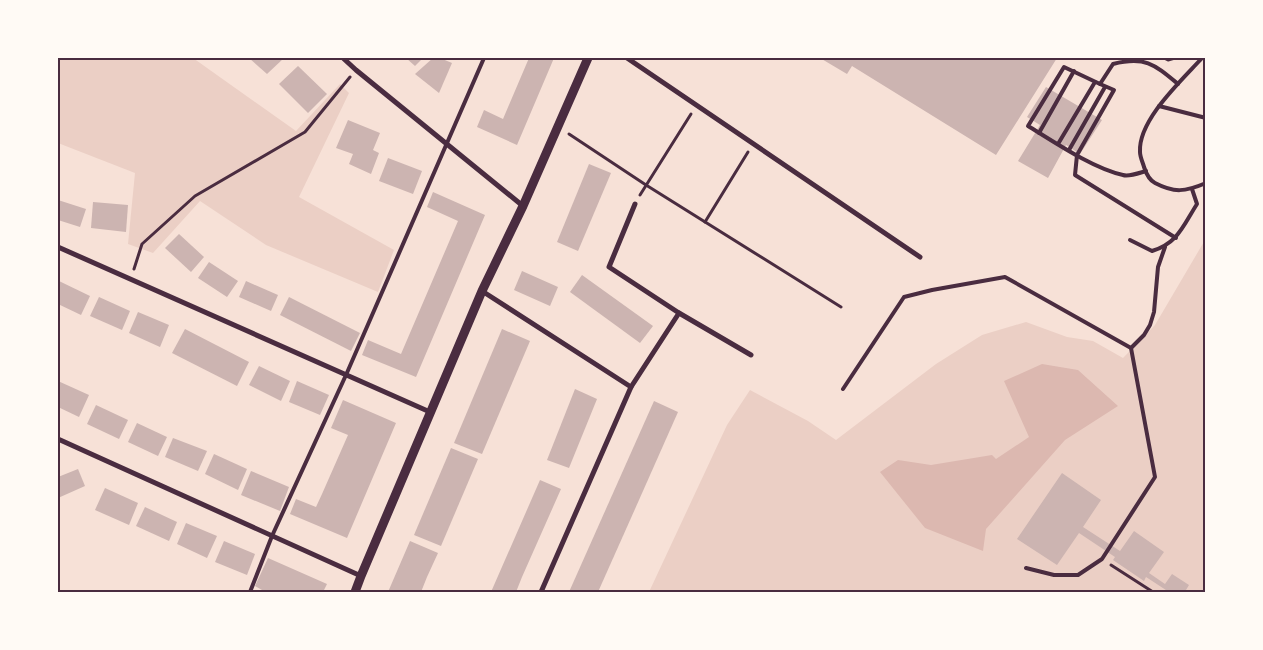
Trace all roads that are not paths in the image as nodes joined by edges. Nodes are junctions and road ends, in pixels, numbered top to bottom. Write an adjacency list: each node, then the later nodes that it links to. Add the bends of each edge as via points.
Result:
1 (343, 58): 14 (street)
2 (484, 58): 14 (lane)
3 (588, 58): 22 (street)
4 (627, 58): 27 (street)
5 (1202, 58): 9 (lane)
6 (1074, 72): 7 (lane); 13 (lane); 13 (lane, via 1064,67 1028,126)
7 (1095, 82): 8 (lane); 15 (lane)
8 (1100, 84): 9 (lane, via 1113,64 1131,60 1159,68); 10 (lane)
9 (1178, 84): 11 (lane)
10 (1105, 87): 16 (lane); 17 (lane, via 1114,90)
11 (1159, 106): 12 (lane); 18 (lane, via 1143,134 1140,153)
12 (1206, 118)
13 (1039, 133): 15 (lane)
14 (447, 144): 22 (street); 32 (lane)
15 (1058, 144): 16 (lane)
16 (1068, 150): 17 (lane)
17 (1077, 155): 18 (lane, via 1124,176); 23 (lane, via 1075,175)
18 (1146, 171): 20 (lane, via 1151,181 1170,190)
19 (1206, 183): 20 (lane)
20 (1192, 189): 23 (lane, via 1197,204)
21 (635, 204): 29 (street, via 609,267)
22 (523, 206): 28 (street)
23 (1176, 238): 26 (lane)
24 (1130, 240): 26 (lane, via 1152,251)
25 (58, 247): 32 (street)
26 (1165, 247): 30 (lane, via 1158,266 1150,325)
27 (920, 257)
28 (482, 291): 33 (street); 35 (street)
29 (679, 312): 31 (street); 33 (street)
30 (1131, 348): 34 (lane, via 1005,277 904,297); 38 (lane, via 1155,477 1102,559 1078,575 1054,575)
31 (751, 355)
32 (346, 375): 35 (street); 37 (lane)
33 (630, 387): 42 (street)
34 (843, 389)
35 (430, 412): 39 (street)
36 (58, 439): 37 (street)
37 (272, 536): 39 (street); 40 (lane)
38 (1026, 568)
39 (361, 576): 41 (street)
40 (250, 592)
41 (355, 592)
42 (541, 592)

